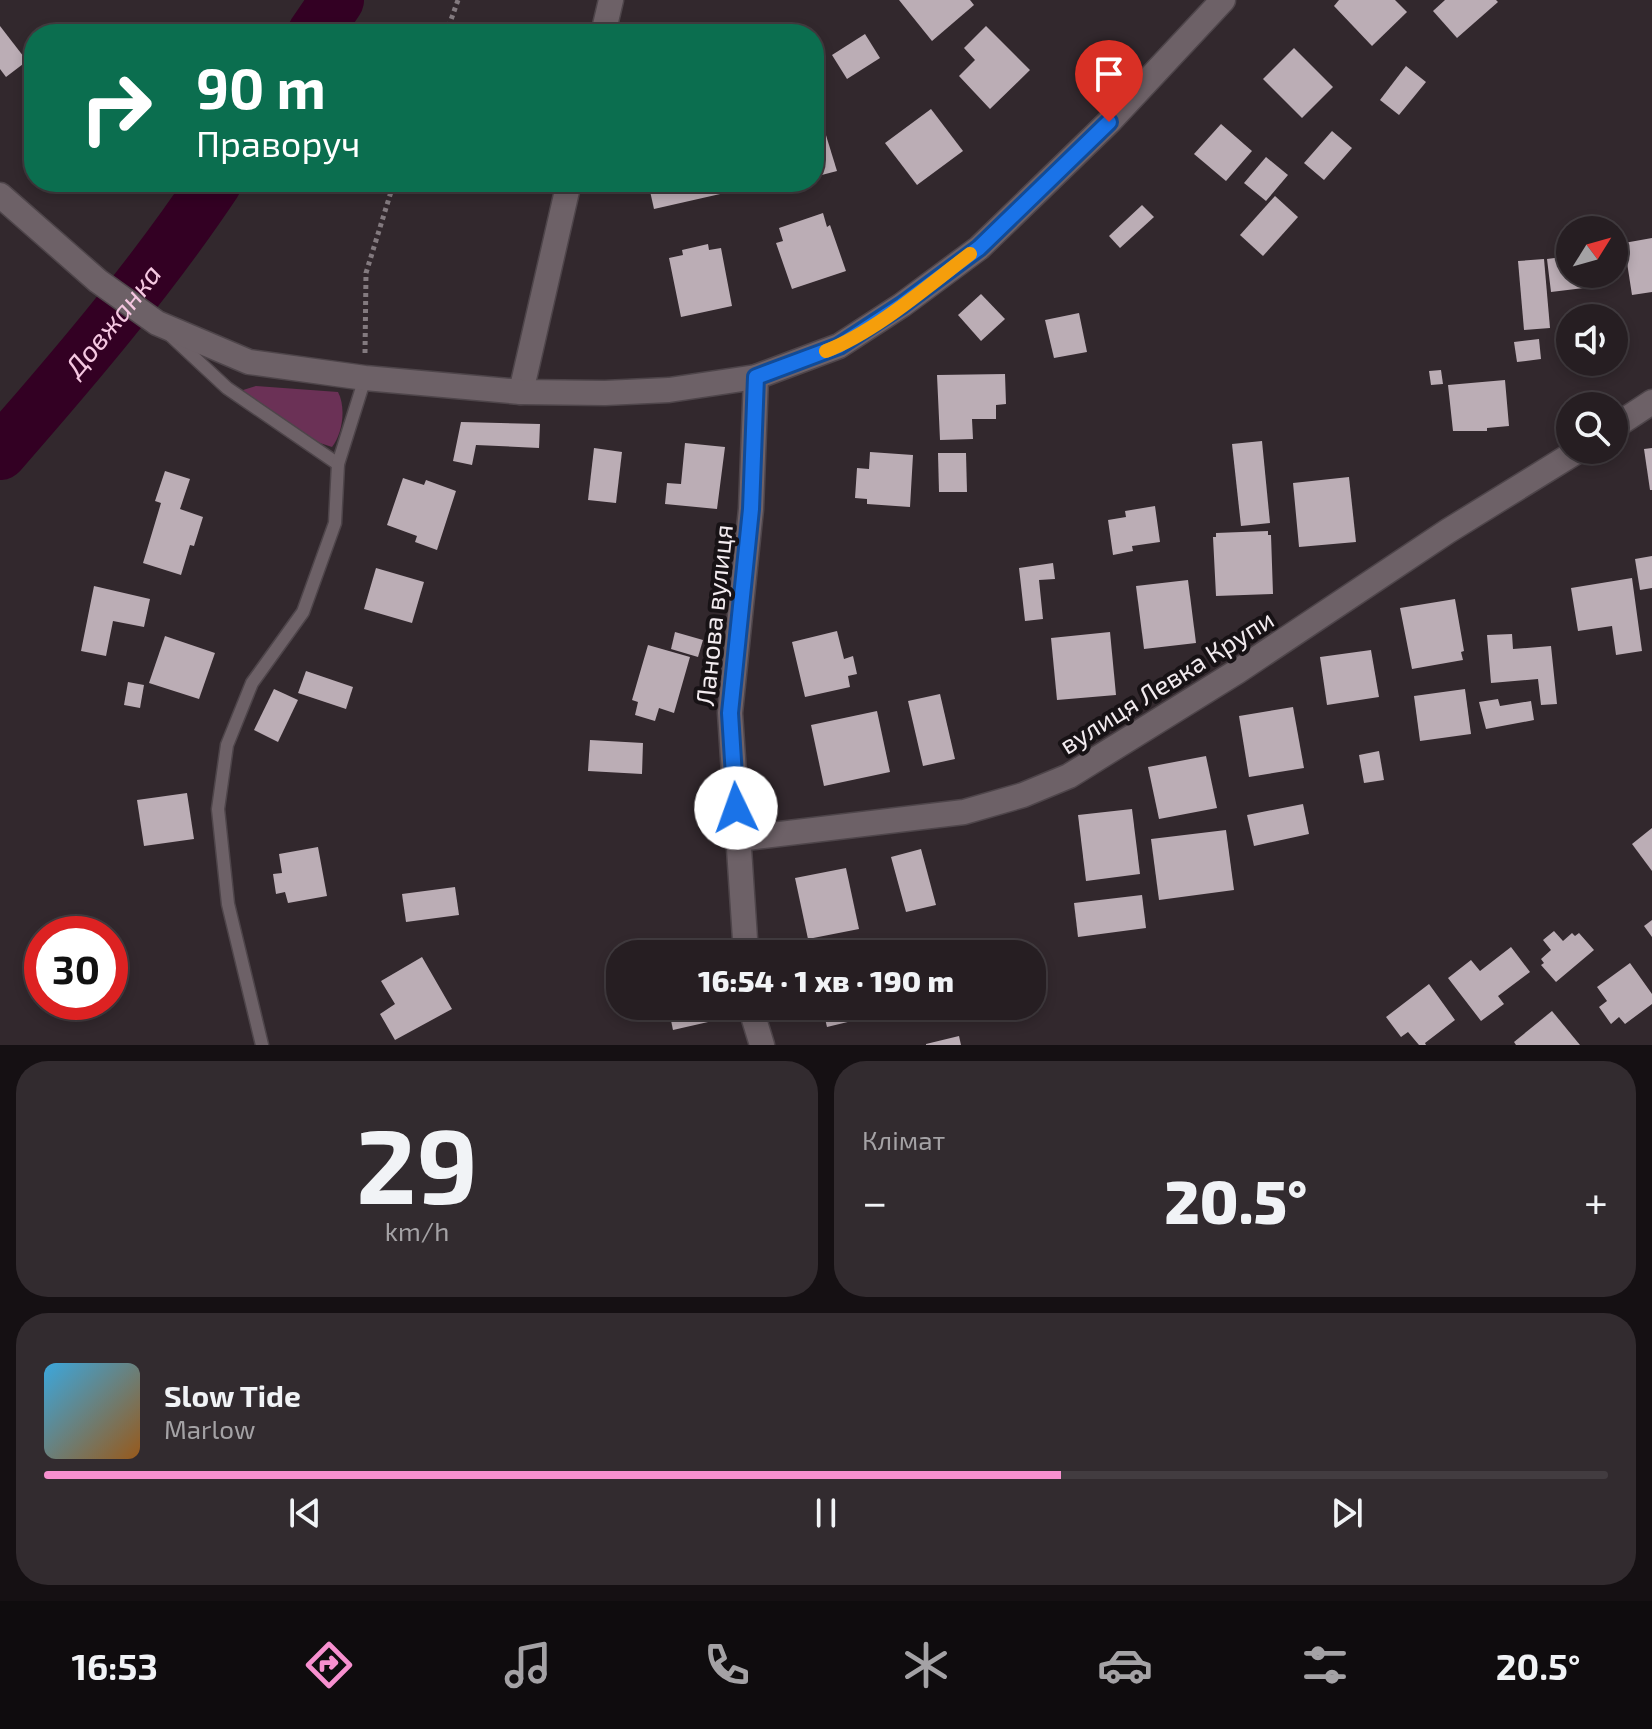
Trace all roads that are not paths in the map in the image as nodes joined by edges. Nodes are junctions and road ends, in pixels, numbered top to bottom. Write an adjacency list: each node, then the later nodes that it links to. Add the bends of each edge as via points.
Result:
1 (611, 0): 3 (street)
2 (1223, 0): 7 (street, via 1109,122 979,248 839,346)
3 (605, 24)
4 (567, 192): 9 (street)
5 (0, 195): 6 (street, via 98,281)
6 (157, 323): 8 (street, via 249,362); 12 (lane, via 227,388)
7 (756, 377): 9 (street, via 669,390); 14 (street, Ланова вулиця, via 751,509 730,713)
8 (365, 378): 9 (street); 12 (lane)
9 (521, 392)
10 (1652, 402): 11 (street)
11 (1628, 418)
12 (338, 464): 17 (lane, via 335,523 303,612 252,683 227,745 218,809 228,904)
13 (1556, 464): 14 (street, вулиця Левка Крупи, via 1069,776 964,812)
14 (738, 839): 15 (street, Ланова вулиця)
15 (745, 940)
16 (754, 1020): 18 (street)
17 (262, 1045)
18 (762, 1045)

